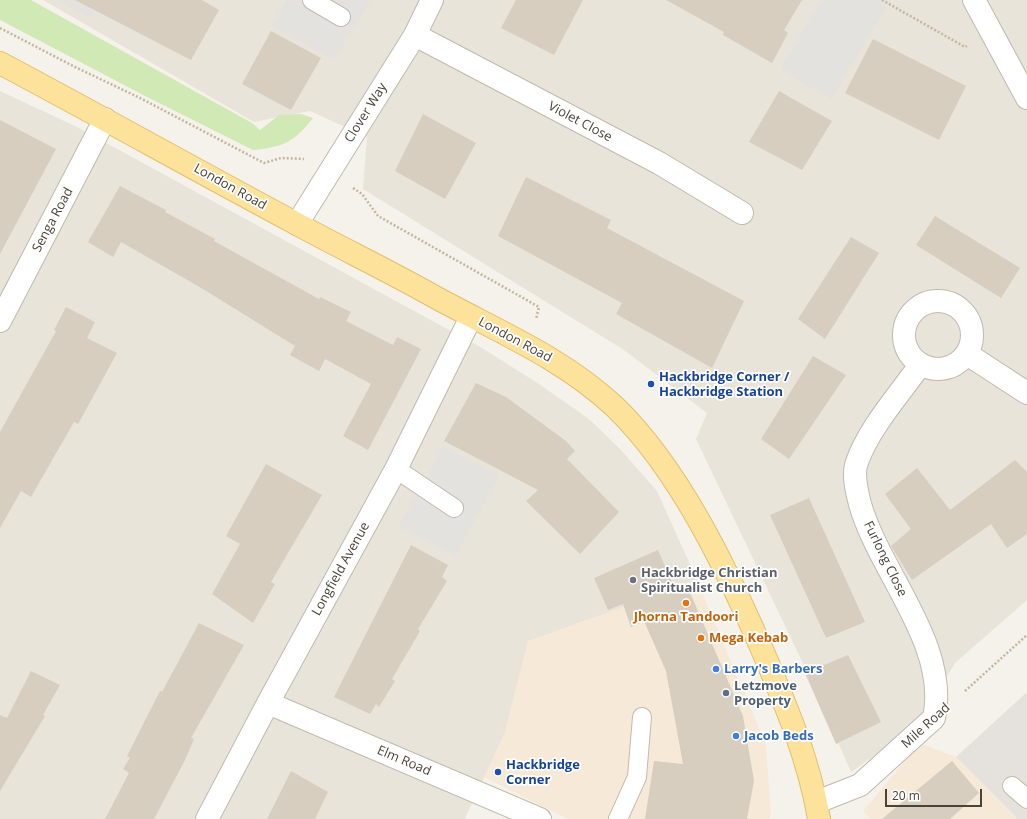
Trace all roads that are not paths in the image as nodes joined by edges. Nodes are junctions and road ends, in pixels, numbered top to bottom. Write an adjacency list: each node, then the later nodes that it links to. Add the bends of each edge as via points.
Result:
1 (312, 0): 4 (lane)
2 (432, 0): 5 (street, Clover Way)
3 (974, 0): 7 (street)
4 (341, 17)
5 (415, 35): 9 (street, Violet Close, via 659,163); 10 (street, Clover Way)
6 (0, 62): 8 (main road, London Road)
7 (1027, 98)
8 (105, 119): 10 (main road, London Road); 12 (street, Senga Road)
9 (742, 213)
10 (297, 224): 11 (main road, London Road)
11 (471, 317): 16 (street, Longfield Avenue); 23 (main road, London Road, via 531,347 586,383 638,431 666,468 716,551 745,611 802,748)
12 (0, 321)
13 (967, 354): 14 (street, via 960,362 941,370); 14 (street, via 972,344 973,332 970,321 954,304 931,302 920,306 905,324 906,347 911,358); 15 (street)
14 (920, 365): 20 (street, Furlong Close, via 871,434 856,466 856,488 863,515 878,550 914,620 930,660 938,703)
15 (1027, 393)
16 (396, 469): 17 (lane); 18 (street, Longfield Avenue)
17 (454, 508)
18 (268, 703): 24 (street, Longfield Avenue); 25 (street, Elm Road)
19 (642, 717): 26 (lane, via 637,776)
20 (934, 718): 23 (street, Mile Road, via 860,785)
21 (1012, 786): 22 (lane)
22 (1027, 799)
23 (818, 811)
24 (207, 819)
25 (540, 819)
26 (618, 819)

